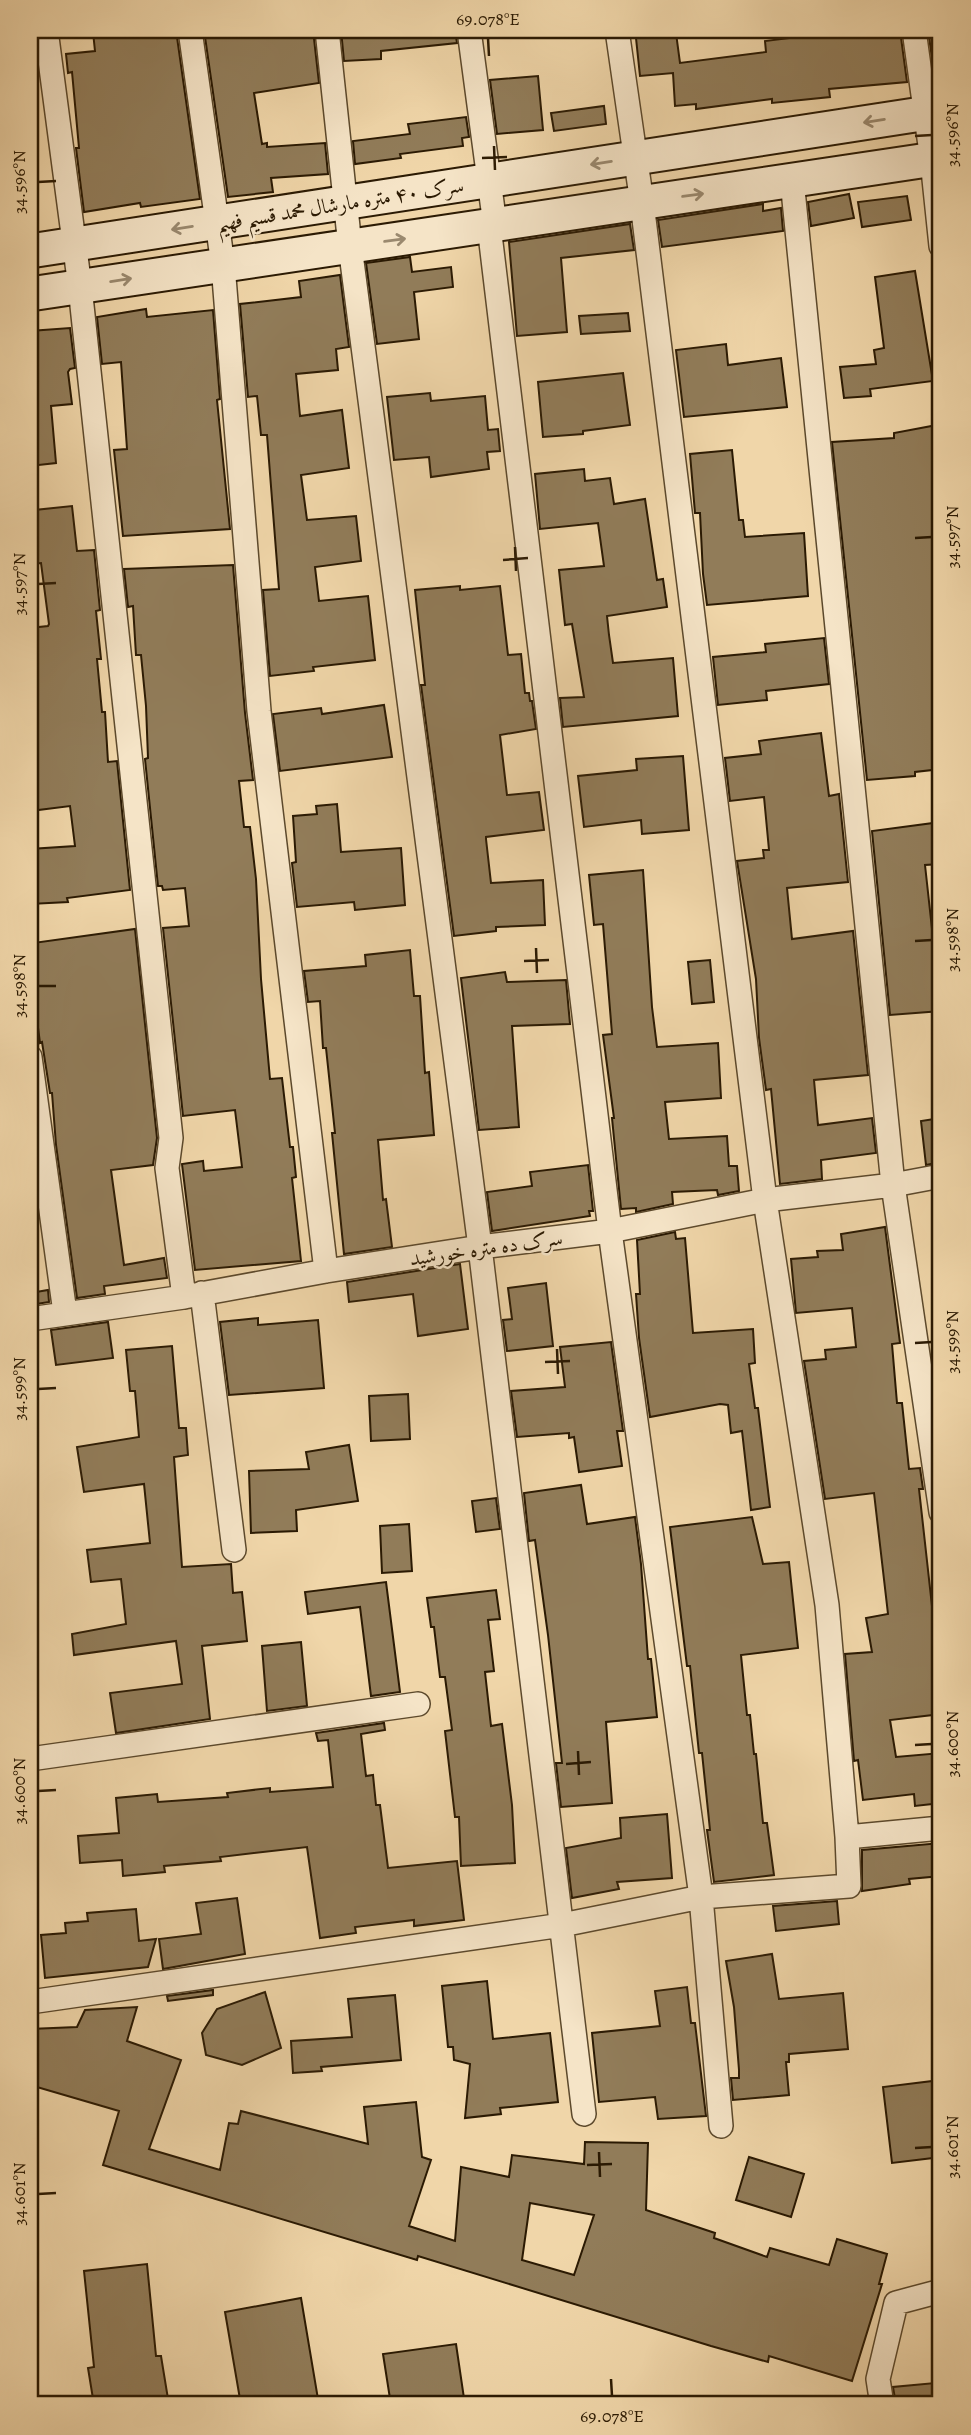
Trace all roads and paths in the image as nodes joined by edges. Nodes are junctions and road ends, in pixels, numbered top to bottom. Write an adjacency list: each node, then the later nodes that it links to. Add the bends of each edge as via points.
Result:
1 (46, 30): 16 (street)
2 (190, 30): 14 (street)
3 (327, 30): 12 (street)
4 (469, 30): 11 (street)
5 (617, 30): 8 (street)
6 (914, 30): 7 (street)
7 (933, 112): 8 (street, سرک ۴۰ متره مارشال محمد قسیم فهیم, one-way to 8); 9 (street)
8 (635, 158): 11 (street, سرک ۴۰ متره مارشال محمد قسیم فهیم, one-way to 11); 13 (street)
9 (937, 159): 10 (street, سرک ۴۰ متره مارشال محمد قسیم فهیم); 18 (street)
10 (792, 180): 13 (street, سرک ۴۰ متره مارشال محمد قسیم فهیم, one-way to 10); 25 (street)
11 (489, 181): 12 (street, سرک ۴۰ متره مارشال محمد قسیم فهیم); 15 (street)
12 (345, 203): 14 (street, سرک ۴۰ متره مارشال محمد قسیم فهیم); 17 (street)
13 (642, 203): 15 (street, سرک ۴۰ متره مارشال محمد قسیم فهیم); 26 (street)
14 (217, 223): 16 (street, سرک ۴۰ متره مارشال محمد قسیم فهیم, one-way to 16); 20 (street)
15 (492, 225): 17 (street, سرک ۴۰ متره مارشال محمد قسیم فهیم, one-way to 15); 27 (street)
16 (74, 244): 19 (street, سرک ۴۰ متره مارشال محمد قسیم فهیم); 21 (street)
17 (350, 246): 20 (street, سرک ۴۰ متره مارشال محمد قسیم فهیم); 28 (street)
18 (941, 246)
19 (30, 251)
20 (223, 265): 21 (street, سرک ۴۰ متره مارشال محمد قسیم فهیم, one-way to 20); 29 (street, via 258,710)
21 (80, 286): 22 (street, سرک ۴۰ متره مارشال محمد قسیم فهیم); 30 (street, via 172,1138 167,1168)
22 (30, 294)
23 (30, 1057): 31 (street)
24 (941, 1176): 25 (street, سرک ده متره خورشید)
25 (893, 1185): 26 (street, سرک ده متره خورشید); 33 (street)
26 (765, 1200): 27 (street, سرک ده متره خورشید); 38 (street, via 827,1605)
27 (610, 1231): 28 (street, سرک ده متره خورشید); 39 (street)
28 (480, 1247): 29 (street, سرک ده متره خورشید); 40 (street)
29 (327, 1271): 30 (street, سرک ده متره خورشید)
30 (193, 1295): 31 (street, سرک ده متره خورشید); 34 (street)
31 (65, 1313): 32 (street, سرک ده متره خورشید)
32 (30, 1319)
33 (941, 1512)
34 (234, 1550)
35 (418, 1704): 36 (street)
36 (30, 1759)
37 (941, 1828): 38 (street)
38 (847, 1838): 39 (street, via 849,1886)
39 (701, 1897): 40 (street); 43 (street)
40 (562, 1925): 41 (street); 42 (street)
41 (30, 2002)
42 (584, 2114)
43 (721, 2126)
44 (941, 2291): 45 (street, via 896,2302 878,2379)
45 (883, 2405)

